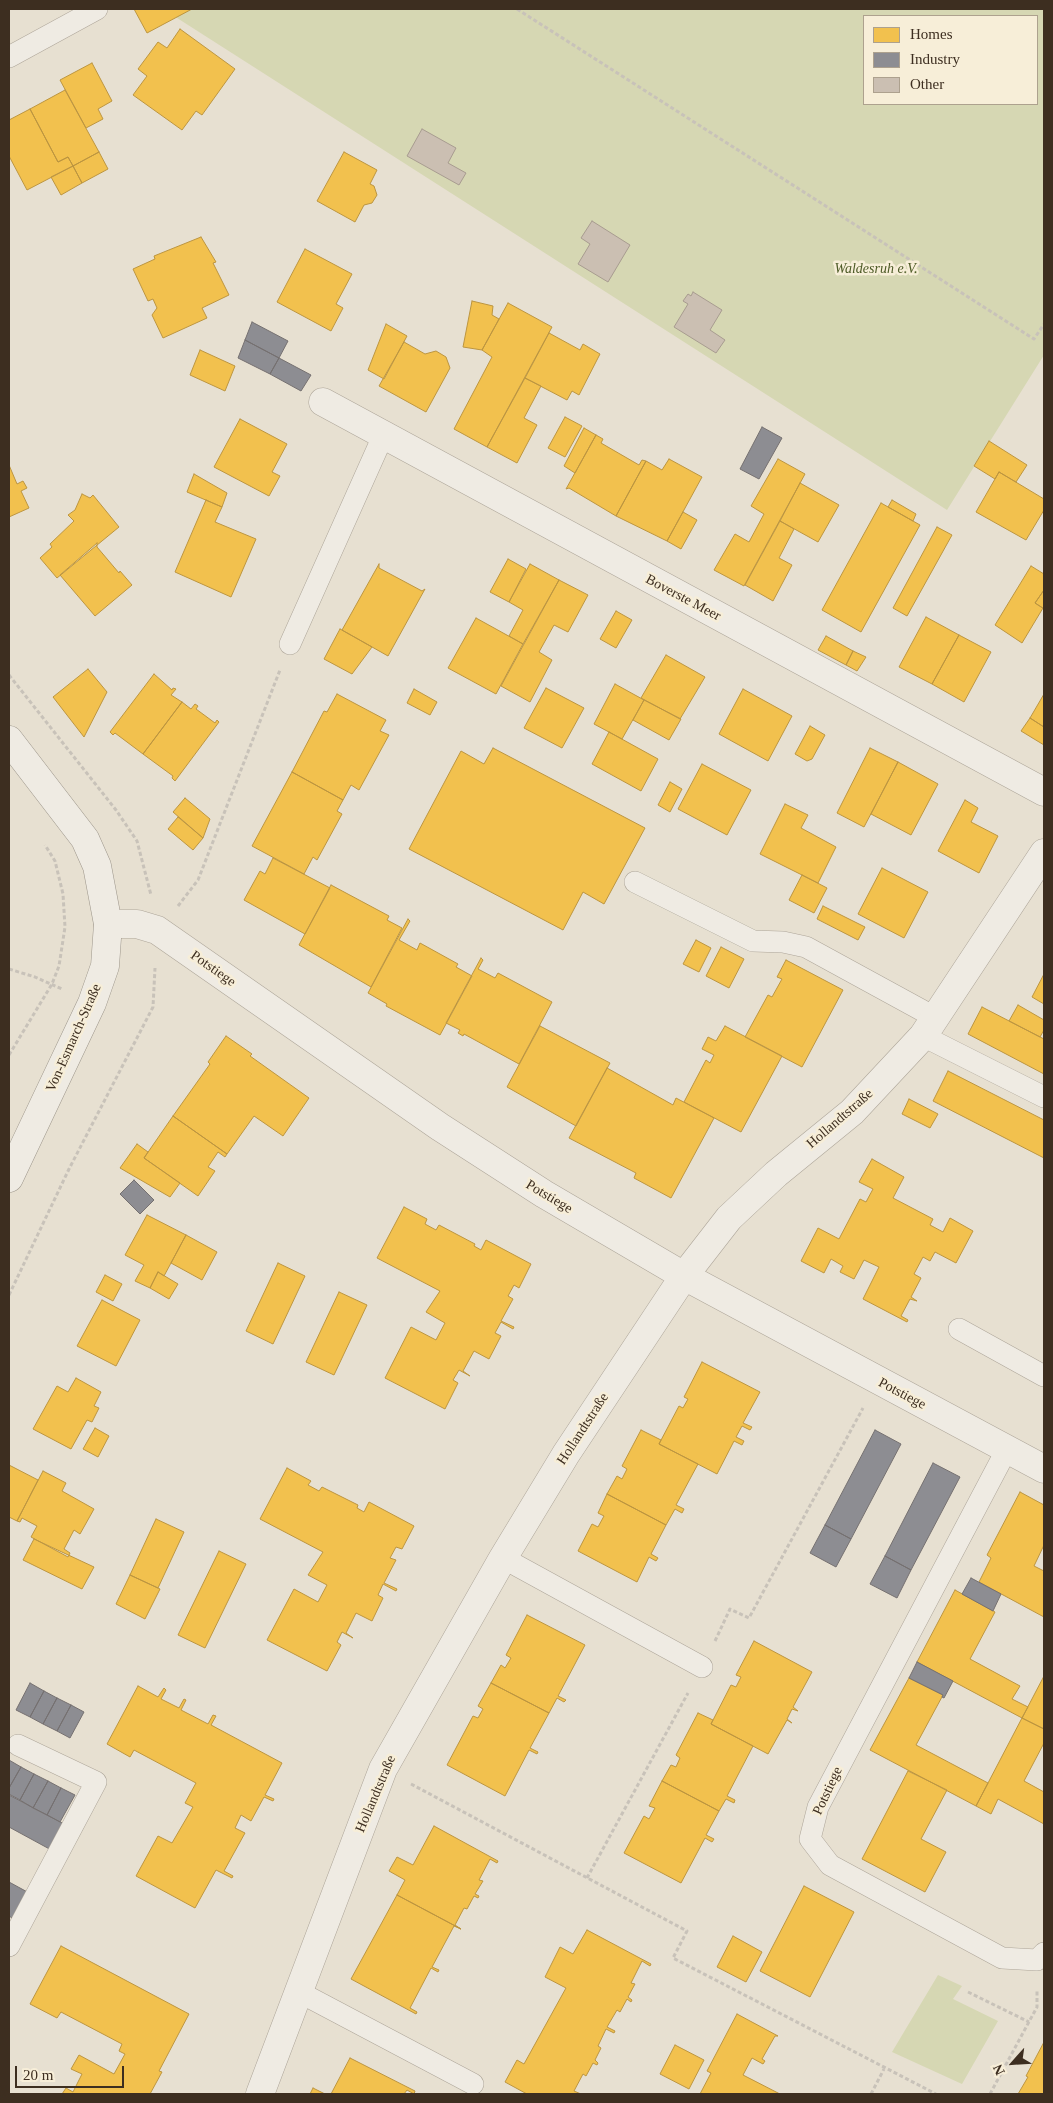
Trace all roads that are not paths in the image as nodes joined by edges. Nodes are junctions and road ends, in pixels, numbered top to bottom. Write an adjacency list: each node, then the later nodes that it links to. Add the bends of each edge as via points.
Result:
1 (97, 9): 2 (lane)
2 (9, 57)
3 (323, 402): 4 (street, Boverste Meer)
4 (383, 436): 5 (lane); 7 (street, Boverste Meer)
5 (290, 644)
6 (9, 740): 10 (street, Von-Esmarch-Straße, via 85,839 98,866)
7 (1044, 792)
8 (1044, 853): 11 (street, Hollandtstraße)
9 (635, 882): 11 (lane, via 753,941 806,947)
10 (108, 924): 13 (street, Von-Esmarch-Straße, via 105,966 92,1003); 14 (street, Potstiege, via 137,924 157,930 440,1127 544,1194)
11 (929, 1027): 12 (lane); 14 (street, Hollandtstraße, via 852,1112 776,1174 729,1218)
12 (1044, 1097)
13 (9, 1178)
14 (684, 1276): 17 (street, Potstiege); 19 (street, Hollandtstraße, via 566,1454)
15 (959, 1330): 16 (lane)
16 (1044, 1376)
17 (1007, 1449): 18 (street, Potstiege); 23 (lane, Potstiege, via 818,1806 810,1838 830,1865 1002,1958)
18 (1044, 1469)
19 (503, 1558): 20 (lane); 24 (street, Hollandtstraße, via 384,1769)
20 (702, 1667)
21 (18, 1745): 22 (lane, via 96,1782)
22 (9, 1946)
23 (1041, 1957)
24 (299, 1992): 25 (lane); 26 (street, Hollandtstraße)
25 (473, 2084)
26 (260, 2094)

